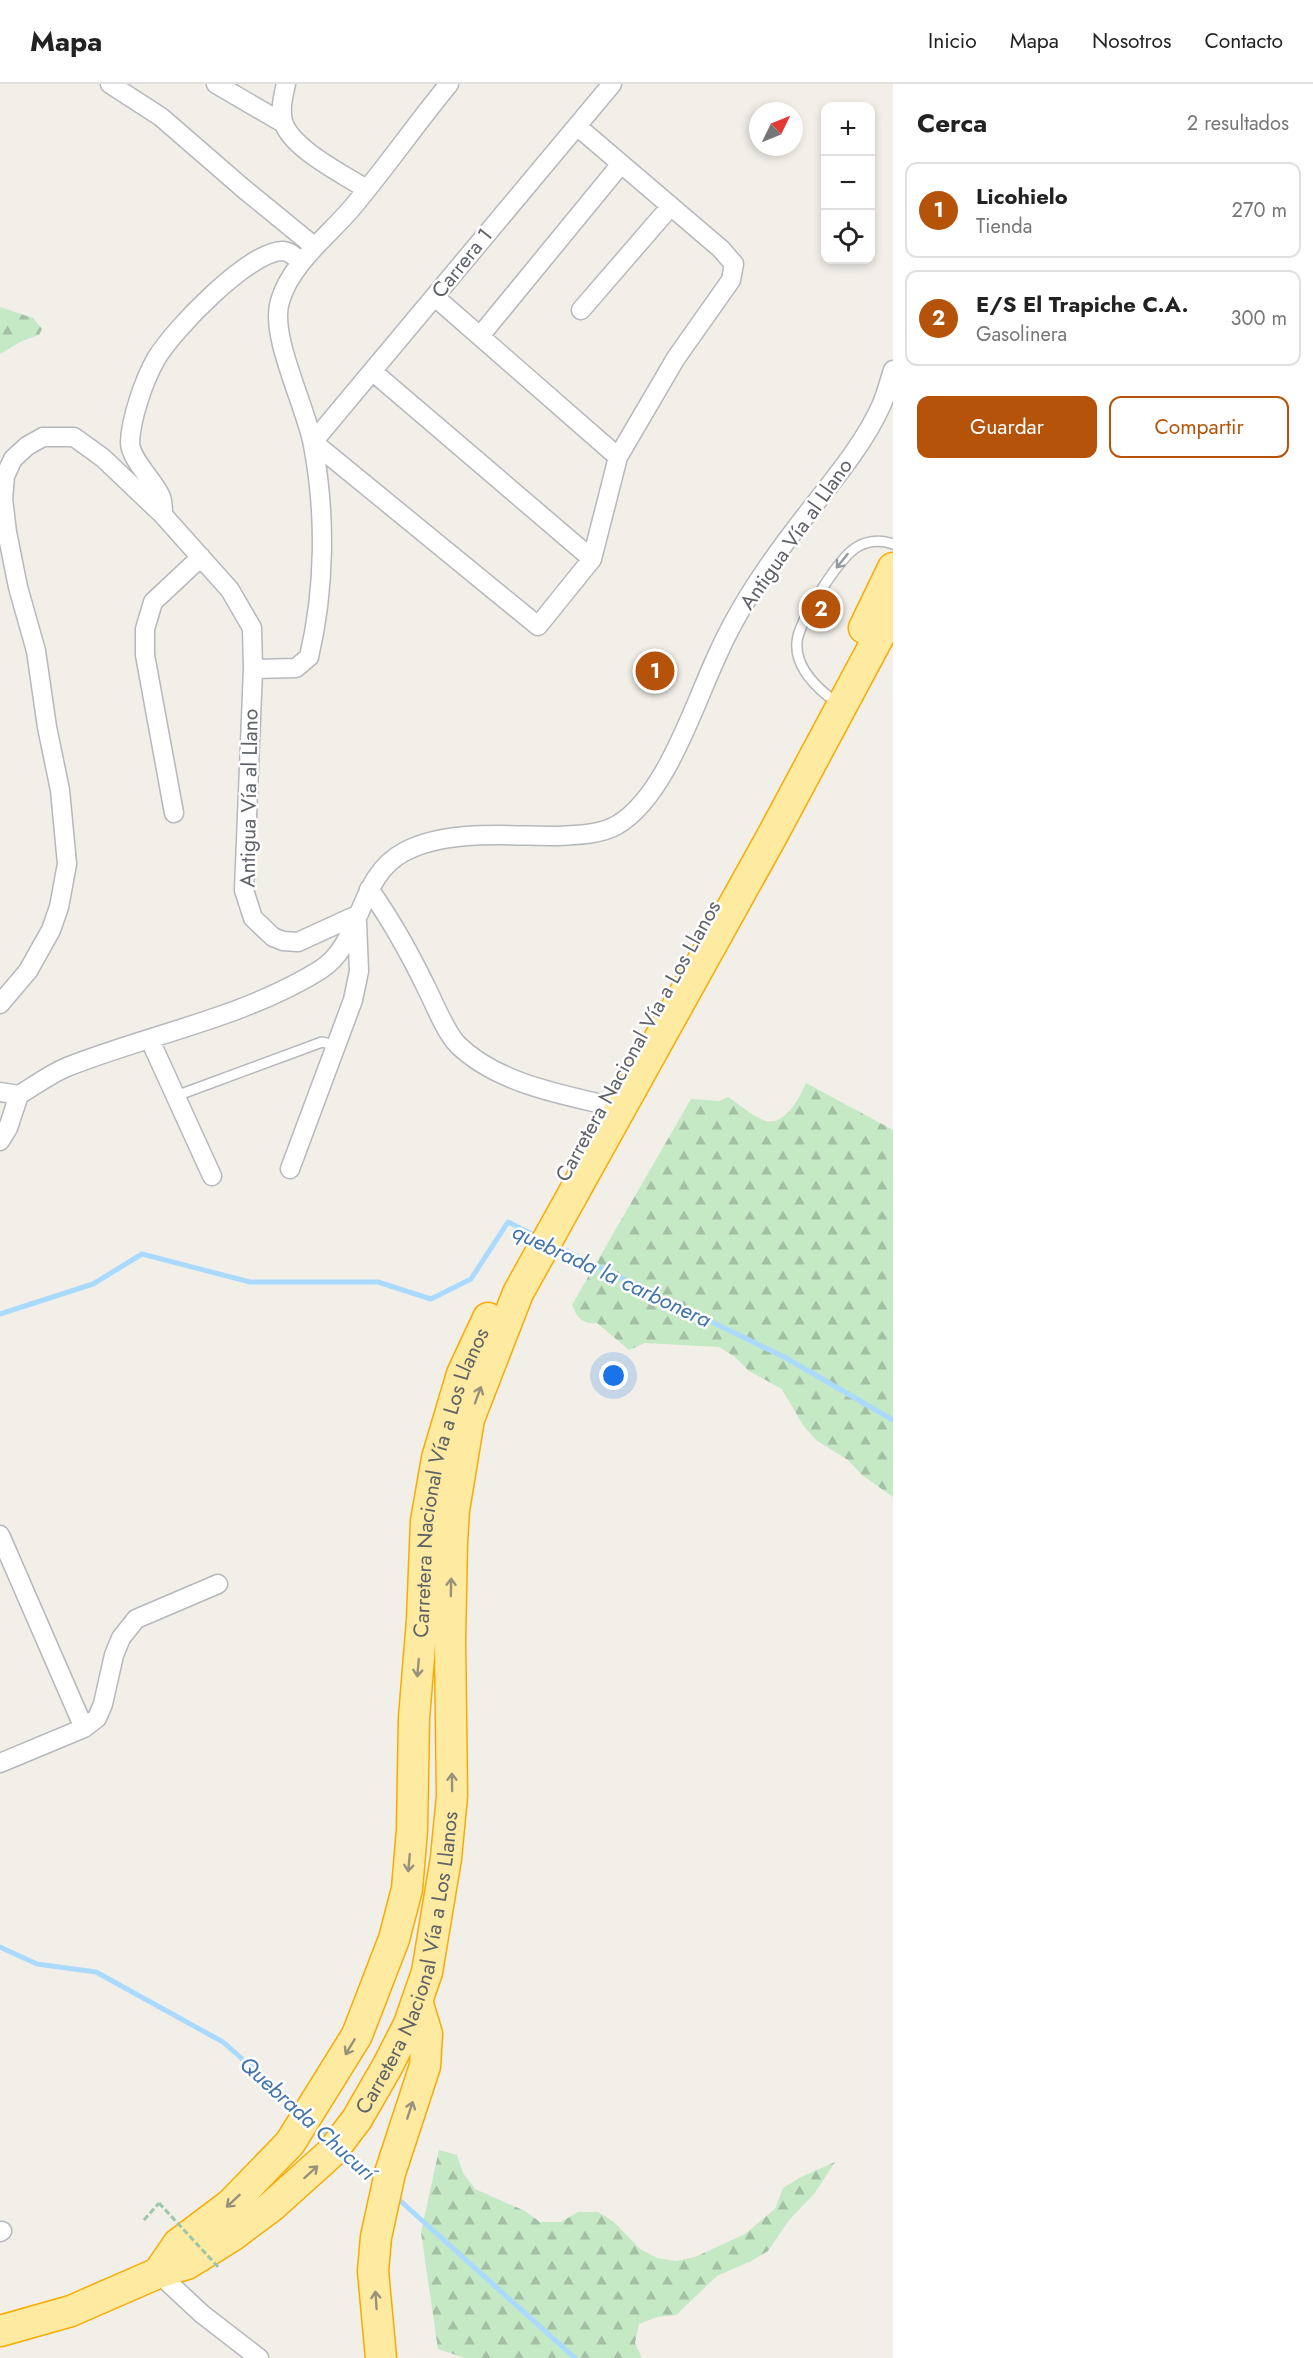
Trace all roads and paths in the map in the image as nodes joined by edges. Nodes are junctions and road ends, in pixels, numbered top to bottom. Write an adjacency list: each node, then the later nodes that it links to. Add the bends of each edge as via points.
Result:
1 (110, 84): 11 (street, via 161,117)
2 (216, 84): 6 (street)
3 (286, 84): 6 (street, via 281,101)
4 (449, 84): 9 (street)
5 (612, 84): 7 (street, Carrera 1)
6 (284, 123): 9 (street, via 298,145)
7 (578, 127): 8 (street); 13 (street, Carrera 1)
8 (621, 165): 10 (street); 15 (street)
9 (366, 189): 11 (street)
10 (670, 207): 14 (street); 19 (street, via 734,264 731,280 676,358)
11 (315, 247): 12 (street)
12 (301, 262): 18 (street, via 286,284 276,317); 20 (street, via 284,251 257,258 188,319 155,361 133,419 130,444 161,497)
13 (435, 297): 15 (street); 17 (street, Carrera 1)
14 (581, 310)
15 (480, 336): 19 (street)
16 (893, 370): 29 (street, Antigua Vía al Llano, via 882,404 860,444 756,584 717,655 685,731 656,785 636,811 614,827 581,835 435,840 402,852)
17 (372, 371): 18 (street, Carrera 1); 23 (street)
18 (313, 442): 23 (street, via 538,626); 26 (street, via 321,492 321,567 309,657 296,668)
19 (618, 458): 23 (street)
20 (163, 515): 22 (street, Antigua Vía al Llano); 31 (street, Antigua Vía al Llano, via 103,458 74,437 43,437 13,459 5,476 7,532 36,651 60,790 67,864 51,930 28,971)
21 (893, 544): 27 (lane, one-way to 27, via 869,542 850,552 839,563 800,629 796,642 798,656 806,673)
22 (201, 557): 26 (street, Antigua Vía al Llano, via 230,590 252,628); 28 (street, via 153,602 145,628 145,655)
23 (592, 559)
24 (893, 568): 27 (highway, Carretera Nacional Vía a Los Llanos)
25 (893, 610): 45 (highway, Carretera Nacional Vía a Los Llanos, one-way to 25, via 438,1915 452,1796 452,1542 469,1419 518,1293 767,846)
26 (253, 669): 30 (street, Antigua Vía al Llano, via 244,890 253,918 273,937 298,942)
27 (828, 696): 37 (highway, Carretera Nacional Vía a Los Llanos)
28 (174, 813)
29 (369, 889): 30 (street, Antigua Vía al Llano); 37 (street, via 392,921 456,1043 475,1059 509,1076)
30 (357, 915): 32 (street, via 344,947 323,968 269,997); 33 (street, via 359,972 353,1000)
31 (0, 1004)
32 (150, 1040): 35 (street, via 64,1068); 36 (street)
33 (335, 1045): 36 (lane, via 322,1042); 39 (street)
34 (0, 1092): 35 (street)
35 (19, 1095): 38 (street)
36 (176, 1096): 40 (street)
37 (602, 1104): 48 (highway, Carretera Nacional Vía a Los Llanos, one-way to 48, via 477,1339 436,1458 426,1521 407,1889 372,1999 357,2035 290,2143 231,2204 178,2244)
38 (0, 1141)
39 (290, 1169)
40 (212, 1176)
41 (0, 1535): 43 (street)
42 (218, 1584): 43 (street, via 136,1619 114,1655 97,1718)
43 (84, 1728): 44 (street)
44 (0, 1763)
45 (418, 2004): 48 (highway, Carretera Nacional Vía a Los Llanos, one-way to 45, via 187,2264 232,2236 332,2152 357,2119); 51 (highway, one-way to 45, via 374,2271 376,2237 390,2173 425,2066 427,2034)
46 (144, 2220): 47 (path, bridge, via 159,2203)
47 (220, 2268)
48 (158, 2273): 49 (highway, Carretera Nacional Vía a Los Llanos, via 71,2312); 50 (street, via 202,2314)
49 (0, 2331)
50 (259, 2358)
51 (381, 2358)

